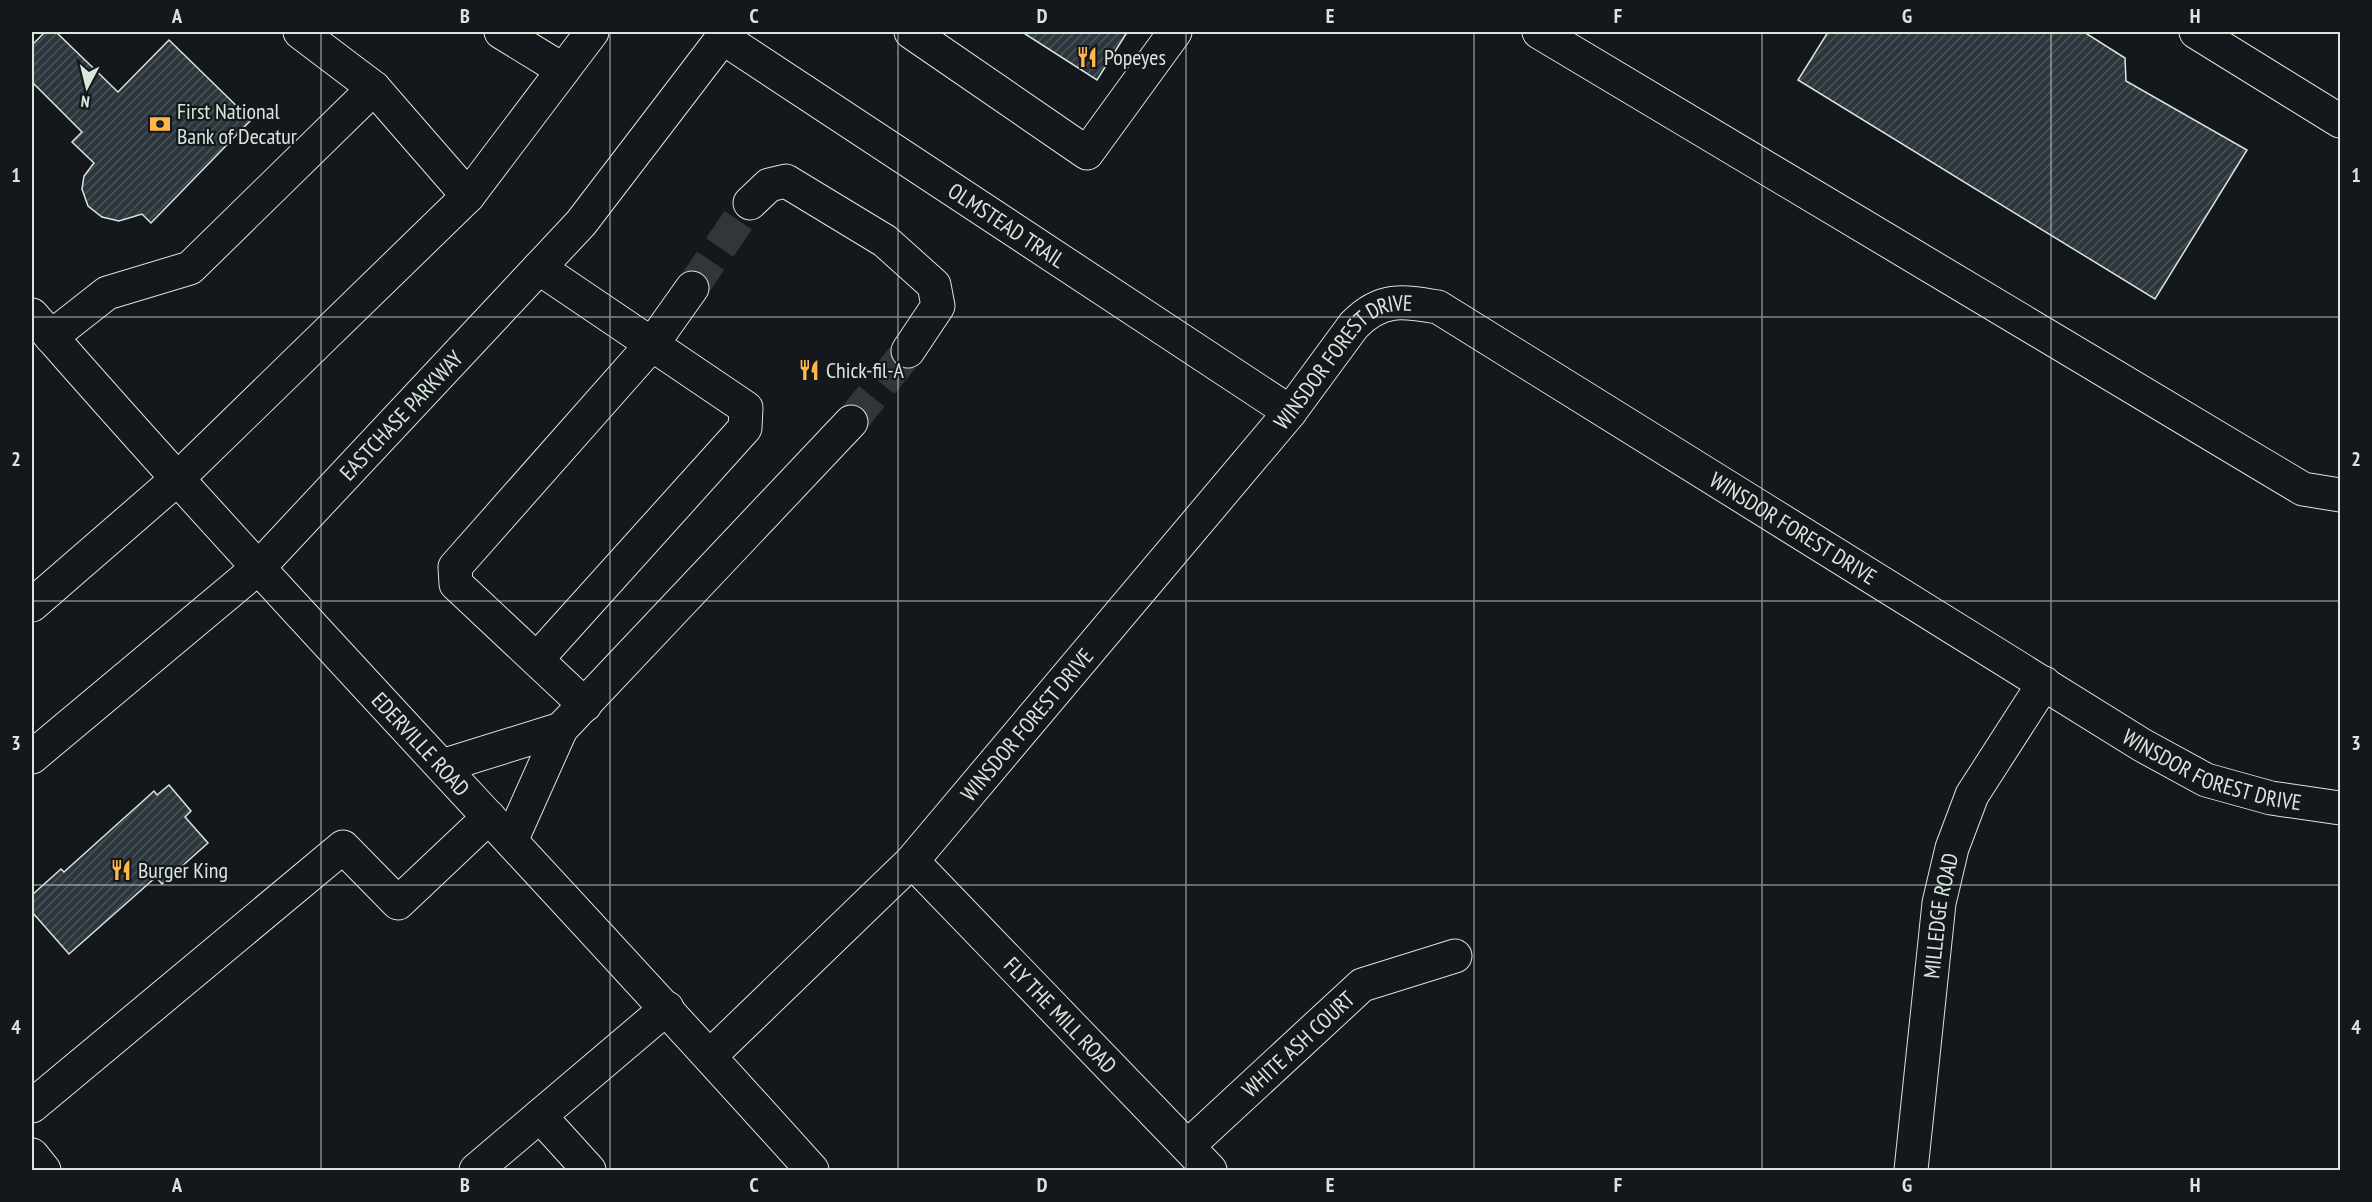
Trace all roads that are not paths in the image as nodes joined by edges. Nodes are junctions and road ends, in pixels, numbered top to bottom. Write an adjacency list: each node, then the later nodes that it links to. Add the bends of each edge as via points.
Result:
1 (300, 32): 10 (street)
2 (501, 32): 9 (street)
3 (592, 32): 9 (street)
4 (911, 32): 5 (street, via 1087,153)
5 (1175, 32)
6 (1539, 32): 22 (street, via 2303,489)
7 (2196, 32): 11 (street)
8 (725, 35): 14 (street, EASTCHASE PARKWAY, via 581,223); 19 (street, OLMSTEAD TRAIL)
9 (563, 70): 12 (street)
10 (374, 88): 12 (street); 16 (street, via 190,268 107,293)
11 (2340, 121)
12 (468, 196): 21 (street)
13 (750, 203): 18 (street, via 769,185 786,181 885,241 934,285 938,306)
14 (539, 268): 17 (street); 23 (street, EASTCHASE PARKWAY)
15 (692, 288): 17 (street)
16 (41, 326): 21 (street, EDERVILLE ROAD)
17 (653, 343): 25 (street, via 455,567 456,584); 25 (street, via 746,408 745,428)
18 (908, 351)
19 (1290, 412): 26 (street, WINSDOR FOREST DRIVE, via 1364,315 1383,304 1408,302 1438,307); 34 (street, WINSDOR FOREST DRIVE)
20 (851, 422): 27 (street)
21 (176, 480): 23 (street, EDERVILLE ROAD); 24 (street)
22 (2340, 495)
23 (258, 568): 29 (street, EASTCHASE PARKWAY); 30 (street, EDERVILLE ROAD)
24 (32, 605)
25 (537, 659): 27 (street)
26 (2044, 683): 31 (street, WINSDOR FOREST DRIVE, via 2206,780 2271,798); 47 (street, MILLEDGE ROAD, via 1972,795 1952,848 1940,903)
27 (585, 705): 28 (street)
28 (561, 729): 30 (street); 33 (street)
29 (32, 757)
30 (442, 766): 32 (street, EDERVILLE ROAD)
31 (2340, 808)
32 (489, 816): 33 (street, EDERVILLE ROAD); 38 (street, via 398,903 343,847)
33 (511, 841): 36 (street, EDERVILLE ROAD)
34 (912, 861): 37 (street, WINSDOR FOREST DRIVE); 40 (street, FLY THE MILL ROAD)
35 (1455, 956): 40 (street, WHITE ASH COURT, via 1362,985)
36 (667, 1008): 37 (street, EDERVILLE ROAD); 39 (street)
37 (710, 1056): 45 (street, EDERVILLE ROAD)
38 (32, 1106)
39 (540, 1116): 43 (street); 44 (street)
40 (1188, 1146): 46 (street, FLY THE MILL ROAD)
41 (32, 1155): 42 (street)
42 (44, 1170)
43 (476, 1170)
44 (590, 1170)
45 (812, 1170)
46 (1210, 1170)
47 (1911, 1170)

